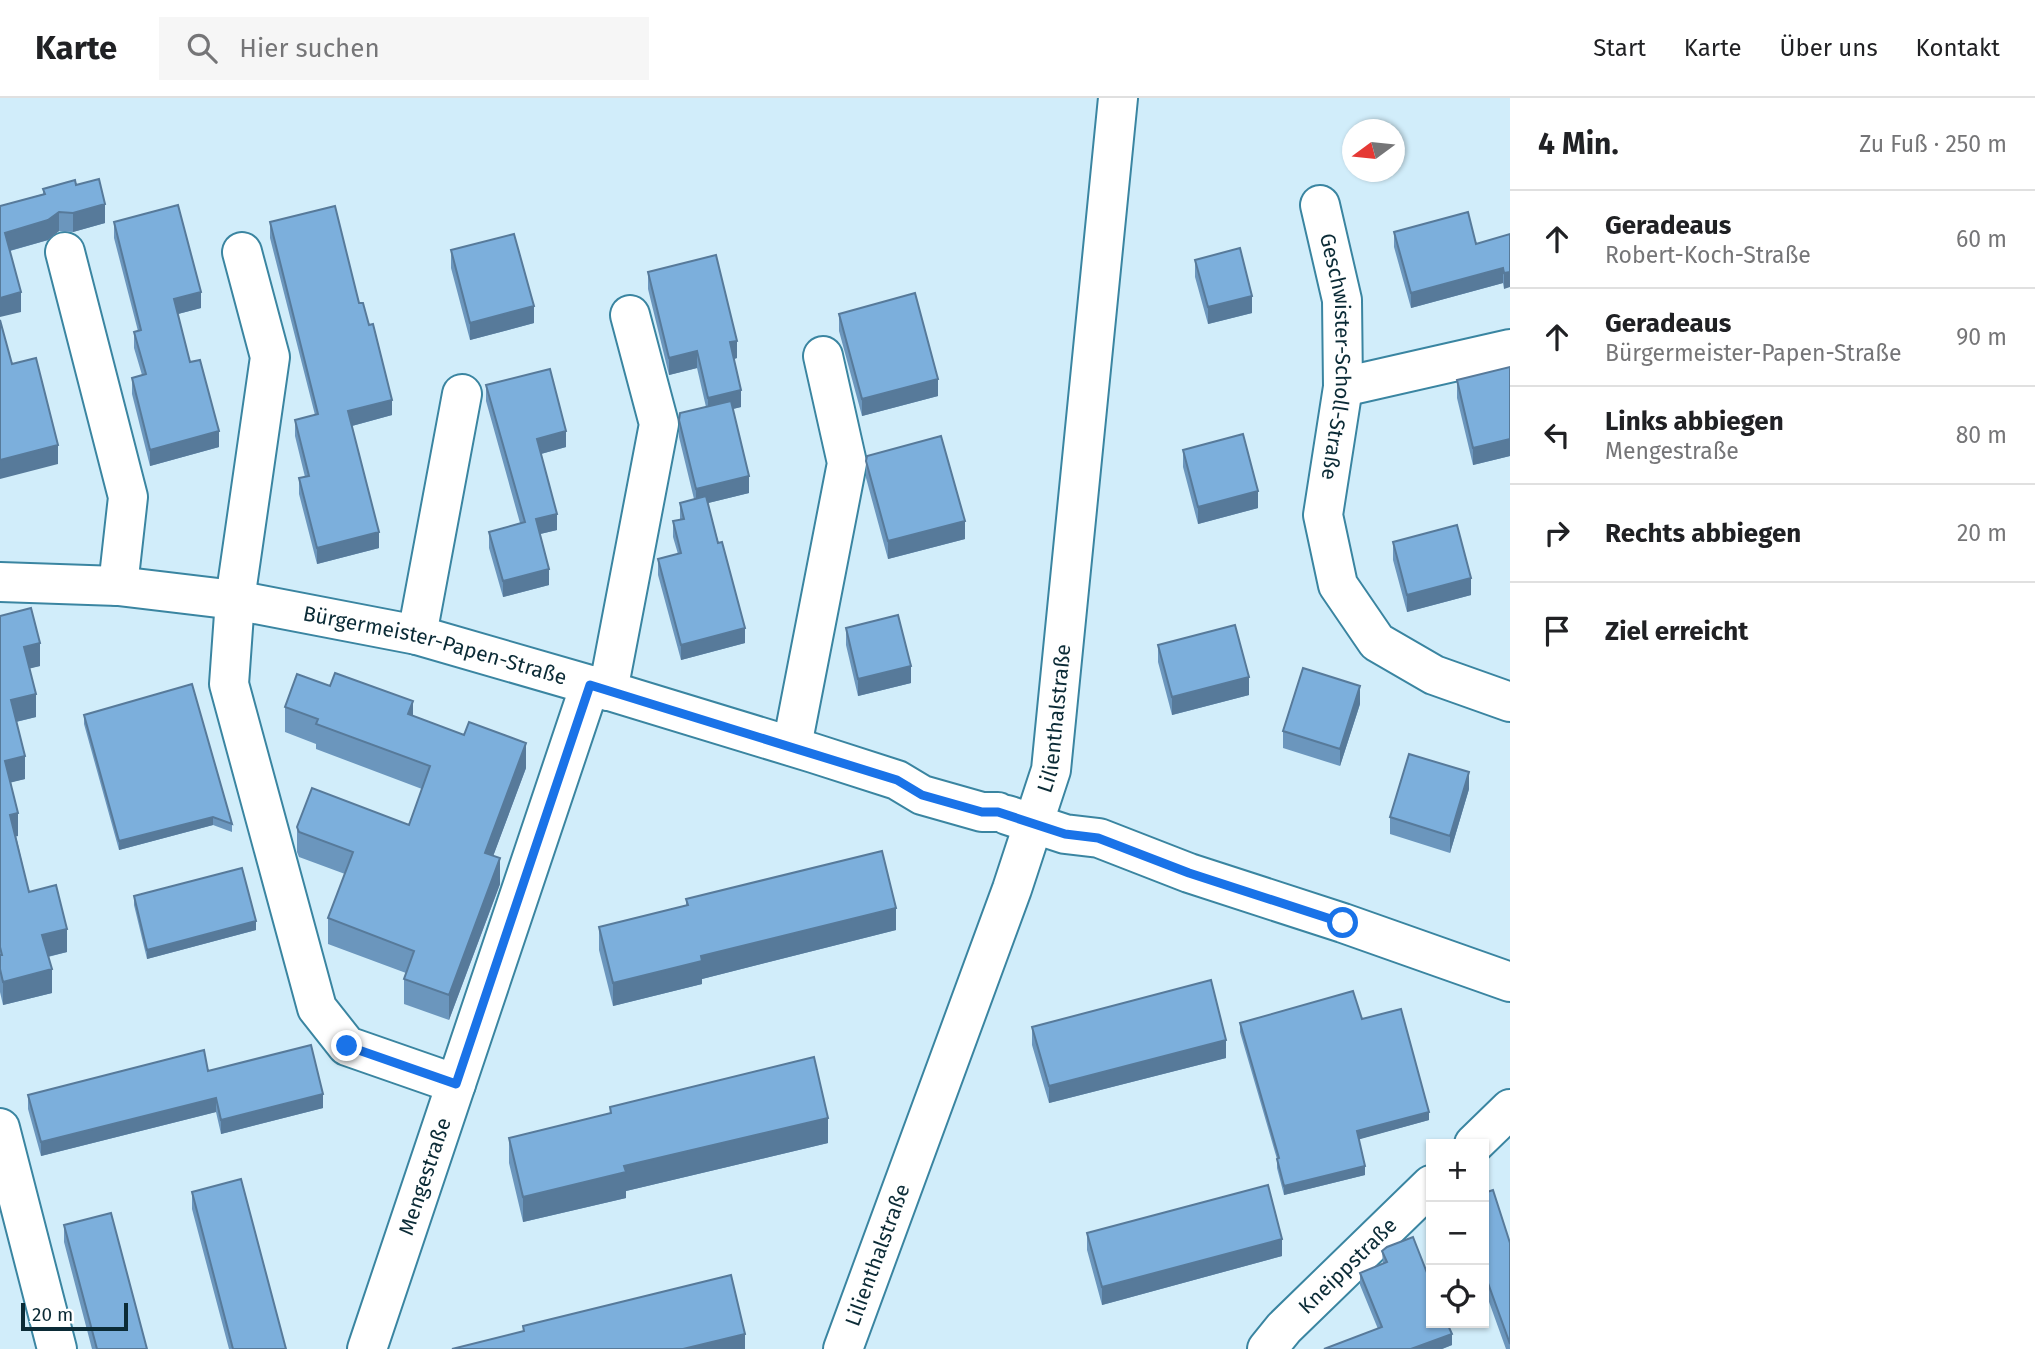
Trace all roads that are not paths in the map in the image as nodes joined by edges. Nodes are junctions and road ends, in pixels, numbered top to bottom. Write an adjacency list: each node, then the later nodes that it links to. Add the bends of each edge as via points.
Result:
1 (1118, 98): 17 (street, Lilienthalstraße, via 1055,739 1051,770)
2 (1320, 205): 8 (street, Geschwister-Scholl-Straße, via 1342,300)
3 (65, 252): 11 (street, via 128,497)
4 (242, 252): 12 (street, via 270,357)
5 (630, 315): 14 (street, Mengestraße, via 659,424)
6 (1510, 349): 8 (street)
7 (822, 356): 16 (street, via 847,463)
8 (1343, 387): 15 (street, Geschwister-Scholl-Straße, via 1323,514 1338,585 1377,642 1434,675)
9 (462, 394): 13 (street)
10 (0, 582): 11 (street, Bürgermeister-Papen-Straße)
11 (118, 586): 12 (street, Bürgermeister-Papen-Straße)
12 (235, 600): 13 (street, Bürgermeister-Papen-Straße); 19 (street, via 229,684 317,1008 347,1046)
13 (417, 635): 14 (street, Bürgermeister-Papen-Straße)
14 (599, 688): 16 (street, Bürgermeister-Papen-Straße); 19 (street, Mengestraße)
15 (1510, 702)
16 (792, 746): 17 (street, Bürgermeister-Papen-Straße, via 897,780 925,781)
17 (1031, 823): 18 (street, Bürgermeister-Papen-Straße, via 1079,847 1149,871 1189,873); 26 (street, Lilienthalstraße, via 1012,889)
18 (1510, 982)
19 (456, 1084): 25 (street, Mengestraße)
20 (1510, 1109): 22 (street)
21 (0, 1128): 24 (street)
22 (1479, 1139)
23 (1426, 1190): 27 (street, Kneippstraße)
24 (57, 1349)
25 (367, 1349)
26 (843, 1349)
27 (1267, 1349)

